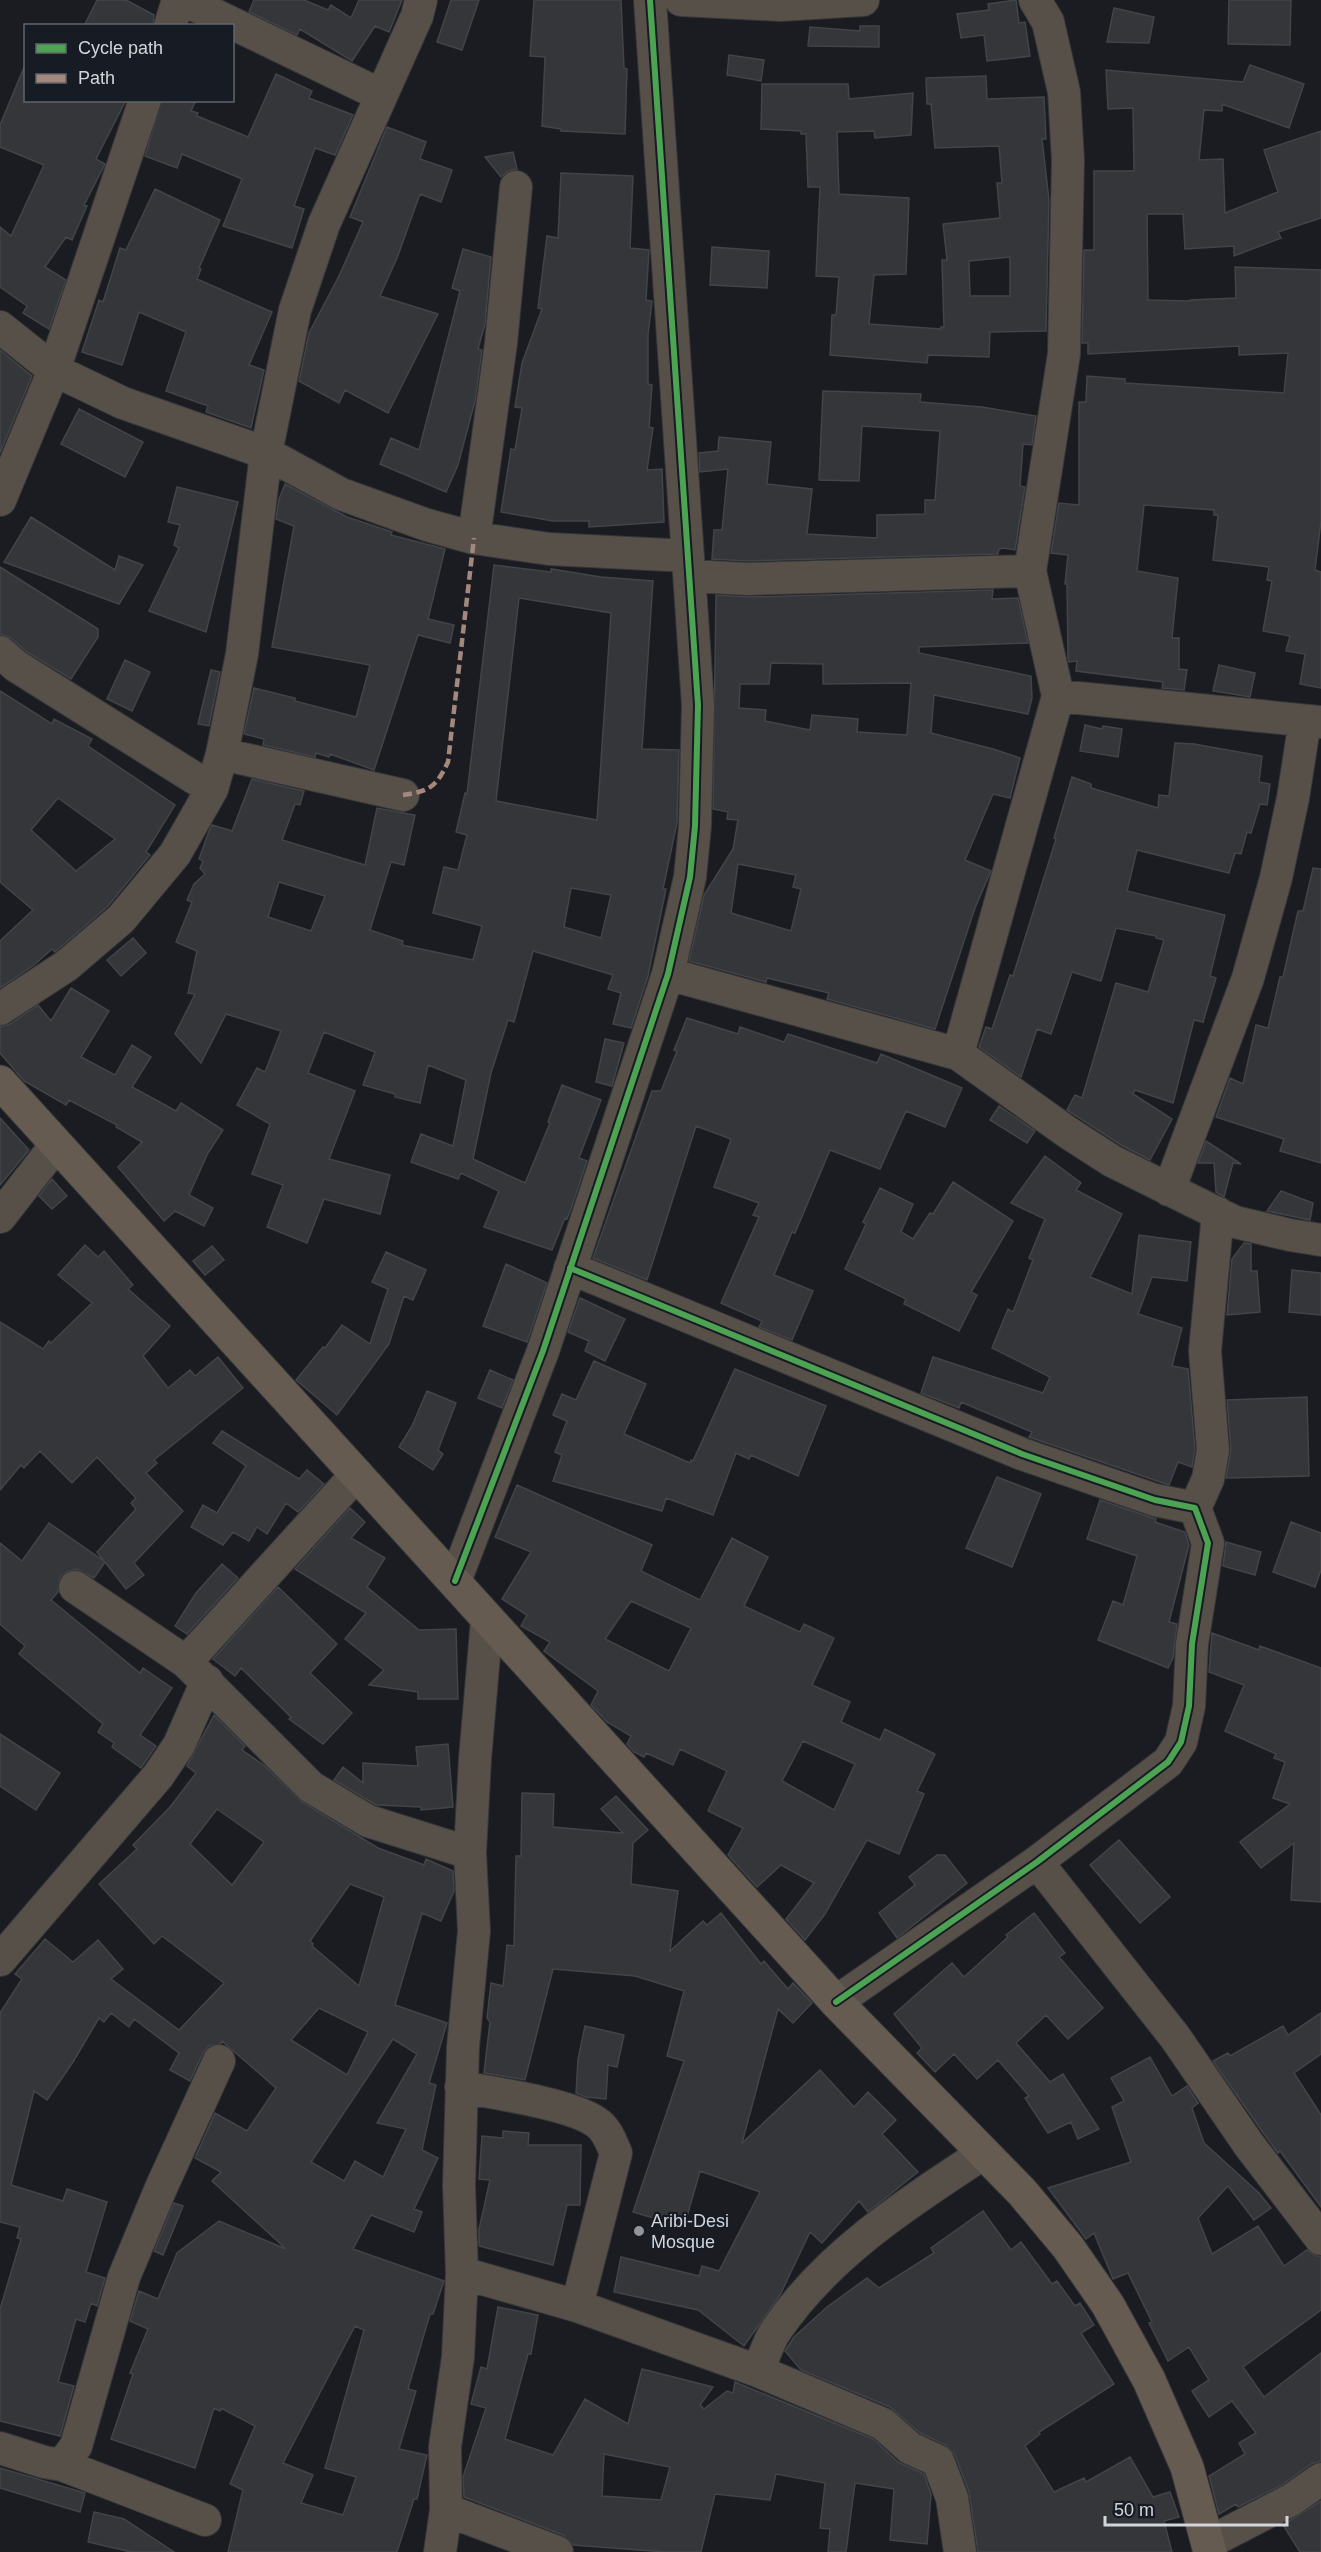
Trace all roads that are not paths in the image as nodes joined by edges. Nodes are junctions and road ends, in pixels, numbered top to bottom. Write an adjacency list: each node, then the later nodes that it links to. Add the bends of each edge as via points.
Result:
1 (178, 0): 8 (street)
2 (184, 0): 9 (street)
3 (421, 0): 11 (street)
4 (650, 0): 19 (street)
5 (681, 0): 6 (street, via 781,5)
6 (863, 0)
7 (1035, 0): 20 (street, via 1048,22 1065,92 1068,160 1065,354)
8 (171, 24)
9 (234, 24)
10 (234, 24): 11 (street)
11 (381, 95): 16 (street, via 324,224 295,310)
12 (143, 102): 15 (street)
13 (516, 187): 18 (street, via 501,344)
14 (0, 327): 15 (street)
15 (54, 370): 16 (street, via 123,403); 17 (street)
16 (266, 453): 18 (street, via 340,494); 24 (street, via 242,654)
17 (0, 500)
18 (474, 538): 19 (street)
19 (689, 566): 20 (street, via 748,579); 27 (street, via 698,705 695,826 690,877)
20 (1030, 571): 22 (street)
21 (0, 652): 25 (street, via 16,666)
22 (1058, 696): 23 (street); 29 (street)
23 (1313, 722): 32 (street, via 1248,978)
24 (222, 754): 25 (street); 26 (street)
25 (212, 789): 28 (street, via 175,854 121,919 66,966)
26 (403, 795)
27 (668, 974): 29 (street); 36 (street)
28 (0, 1009)
29 (958, 1054): 32 (street, via 1076,1138)
30 (0, 1082): 31 (main road)
31 (56, 1145): 34 (street); 37 (main road)
32 (1169, 1190): 33 (street)
33 (1218, 1213): 35 (street, via 1235,1222); 38 (street, via 1205,1351 1213,1450 1208,1479)
34 (0, 1217)
35 (1321, 1240)
36 (570, 1268): 38 (street, via 1022,1454 1155,1500); 39 (street, via 539,1362)
37 (357, 1474): 39 (main road); 42 (street)
38 (1195, 1508): 44 (street, via 1208,1543 1192,1644 1189,1706 1181,1742 1168,1762)
39 (455, 1581): 41 (main road)
40 (75, 1587): 42 (street)
41 (488, 1620): 43 (street); 46 (main road)
42 (196, 1672): 43 (street, via 311,1787 368,1821); 45 (street, via 179,1745 158,1776)
43 (470, 1853): 48 (street, via 474,1931)
44 (1037, 1862): 46 (street); 50 (street, via 1175,2037 1249,2145)
45 (0, 1960)
46 (836, 2002): 49 (main road)
47 (219, 2061): 55 (street, via 124,2277 76,2446)
48 (461, 2087): 51 (street); 52 (street, via 584,2115 609,2136 615,2153)
49 (984, 2153): 53 (street, via 902,2207 812,2284 775,2331); 59 (main road, via 1068,2247 1108,2305 1149,2380 1187,2467)
50 (1321, 2239)
51 (462, 2273): 52 (street); 57 (street, via 458,2357 445,2446)
52 (577, 2306): 53 (street)
53 (758, 2371): 62 (street, via 884,2424 910,2448 938,2461 952,2498)
54 (0, 2448): 55 (street)
55 (62, 2465): 58 (street)
56 (1321, 2479): 59 (street)
57 (446, 2510): 60 (street); 61 (street)
58 (205, 2520)
59 (1209, 2548)
60 (440, 2552)
61 (557, 2552)
62 (960, 2552)

